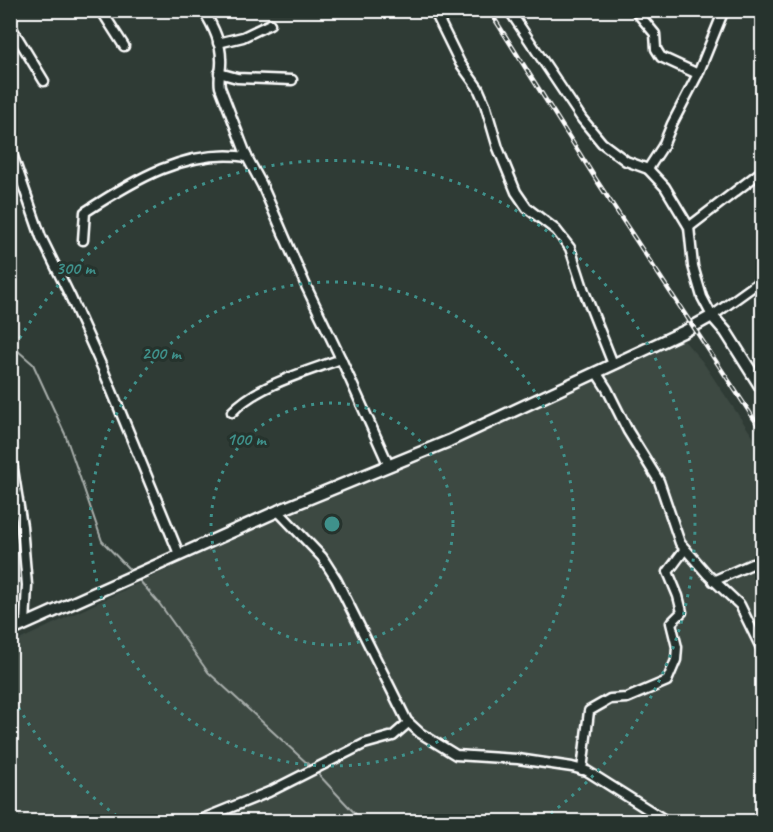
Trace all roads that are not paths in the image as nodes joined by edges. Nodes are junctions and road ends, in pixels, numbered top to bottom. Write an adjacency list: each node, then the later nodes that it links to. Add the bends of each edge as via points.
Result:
1 (101, 10): 10 (street)
2 (203, 10): 9 (street)
3 (434, 10): 24 (street, via 460,63 478,88 516,192 527,208 556,230 570,248)
4 (509, 10): 17 (street, via 602,143 626,161)
5 (635, 10): 12 (street, via 655,34 658,54)
6 (724, 10): 12 (street)
7 (270, 24): 9 (street)
8 (10, 25): 14 (street)
9 (218, 43): 11 (street, via 222,62)
10 (124, 46)
11 (219, 73): 13 (street, via 237,78); 16 (street, via 220,87)
12 (698, 74): 17 (street)
13 (292, 80)
14 (44, 81)
15 (10, 148): 32 (street, via 41,237 102,367)
16 (247, 157): 20 (street, via 218,155 145,174 85,212); 23 (street)
17 (648, 169): 19 (street, via 665,187)
18 (762, 171): 19 (street)
19 (689, 227): 22 (street, via 693,266)
20 (83, 240)
21 (762, 280): 22 (street)
22 (712, 316): 24 (street); 26 (street)
23 (341, 359): 27 (street, via 257,393); 29 (street)
24 (613, 364): 25 (street)
25 (596, 372): 29 (street); 31 (street, via 659,482)
26 (762, 389)
27 (232, 412)
28 (10, 450): 35 (street, via 22,526)
29 (389, 466): 30 (street)
30 (278, 511): 32 (street); 38 (street, via 322,557 336,579)
31 (685, 549): 34 (street); 39 (street, via 668,572 682,612 671,623 677,647 671,674 667,681 627,699 610,699 589,711)
32 (179, 554): 35 (street)
33 (762, 563): 34 (street)
34 (713, 581): 37 (street, via 740,605)
35 (26, 624): 36 (street)
36 (10, 631)
37 (762, 650)
38 (408, 723): 39 (street, via 456,754); 40 (street, via 393,736 364,744 269,792)
39 (582, 770): 41 (street)
40 (195, 822)
41 (668, 822)

